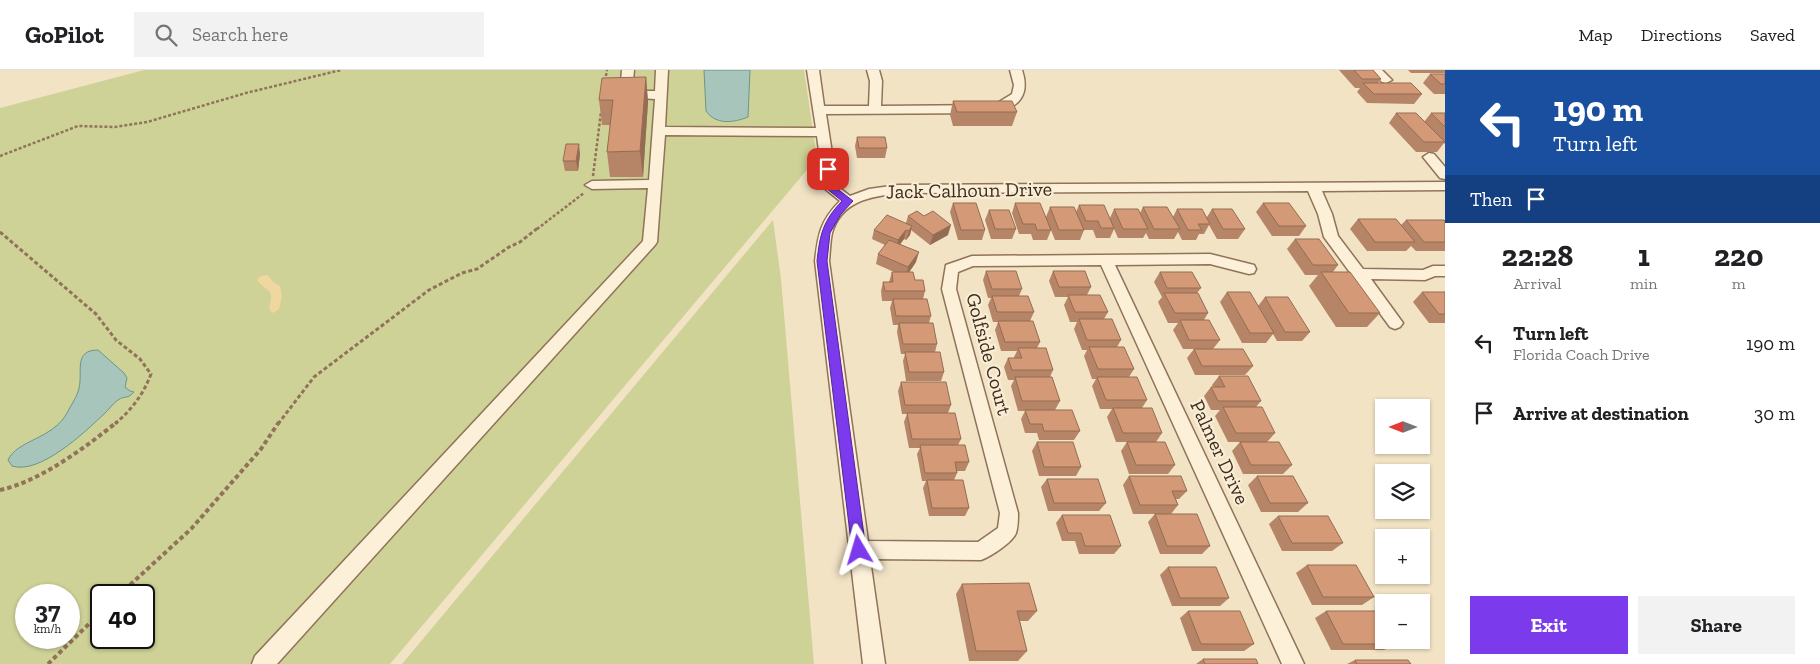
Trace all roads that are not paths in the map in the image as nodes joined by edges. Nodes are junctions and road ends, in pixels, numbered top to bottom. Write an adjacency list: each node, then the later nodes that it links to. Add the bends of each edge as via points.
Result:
1 (628, 70): 8 (street, via 626,95)
2 (662, 70): 8 (street)
3 (813, 70): 9 (street)
4 (873, 70): 10 (street)
5 (1016, 70): 10 (street, via 1020,79 1019,94 1011,103 996,109)
6 (1376, 70): 7 (street)
7 (1386, 80)
8 (661, 95): 11 (street)
9 (819, 110): 10 (street); 12 (street)
10 (875, 110)
11 (659, 131): 12 (street); 14 (street)
12 (822, 132): 18 (street, via 831,188)
13 (1429, 157): 16 (street)
14 (655, 184): 15 (street); 25 (street, via 650,242)
15 (592, 185)
16 (1443, 185): 17 (street, Jack Calhoun Drive)
17 (1313, 186): 18 (street, Jack Calhoun Drive, via 898,189 869,193); 22 (street, via 1331,237)
18 (848, 201): 24 (street, via 837,212 825,233 822,261)
19 (1106, 260): 20 (street, Golfside Court, via 1210,259); 24 (street, Golfside Court, via 972,261 951,270 950,289 1009,513 1007,532 981,551); 27 (street, Palmer Drive)
20 (1249, 269)
21 (1445, 272): 22 (street, via 1425,275)
22 (1359, 274): 23 (street)
23 (1395, 323)
24 (859, 550): 26 (street)
25 (263, 664)
26 (874, 664)
27 (1293, 664)

